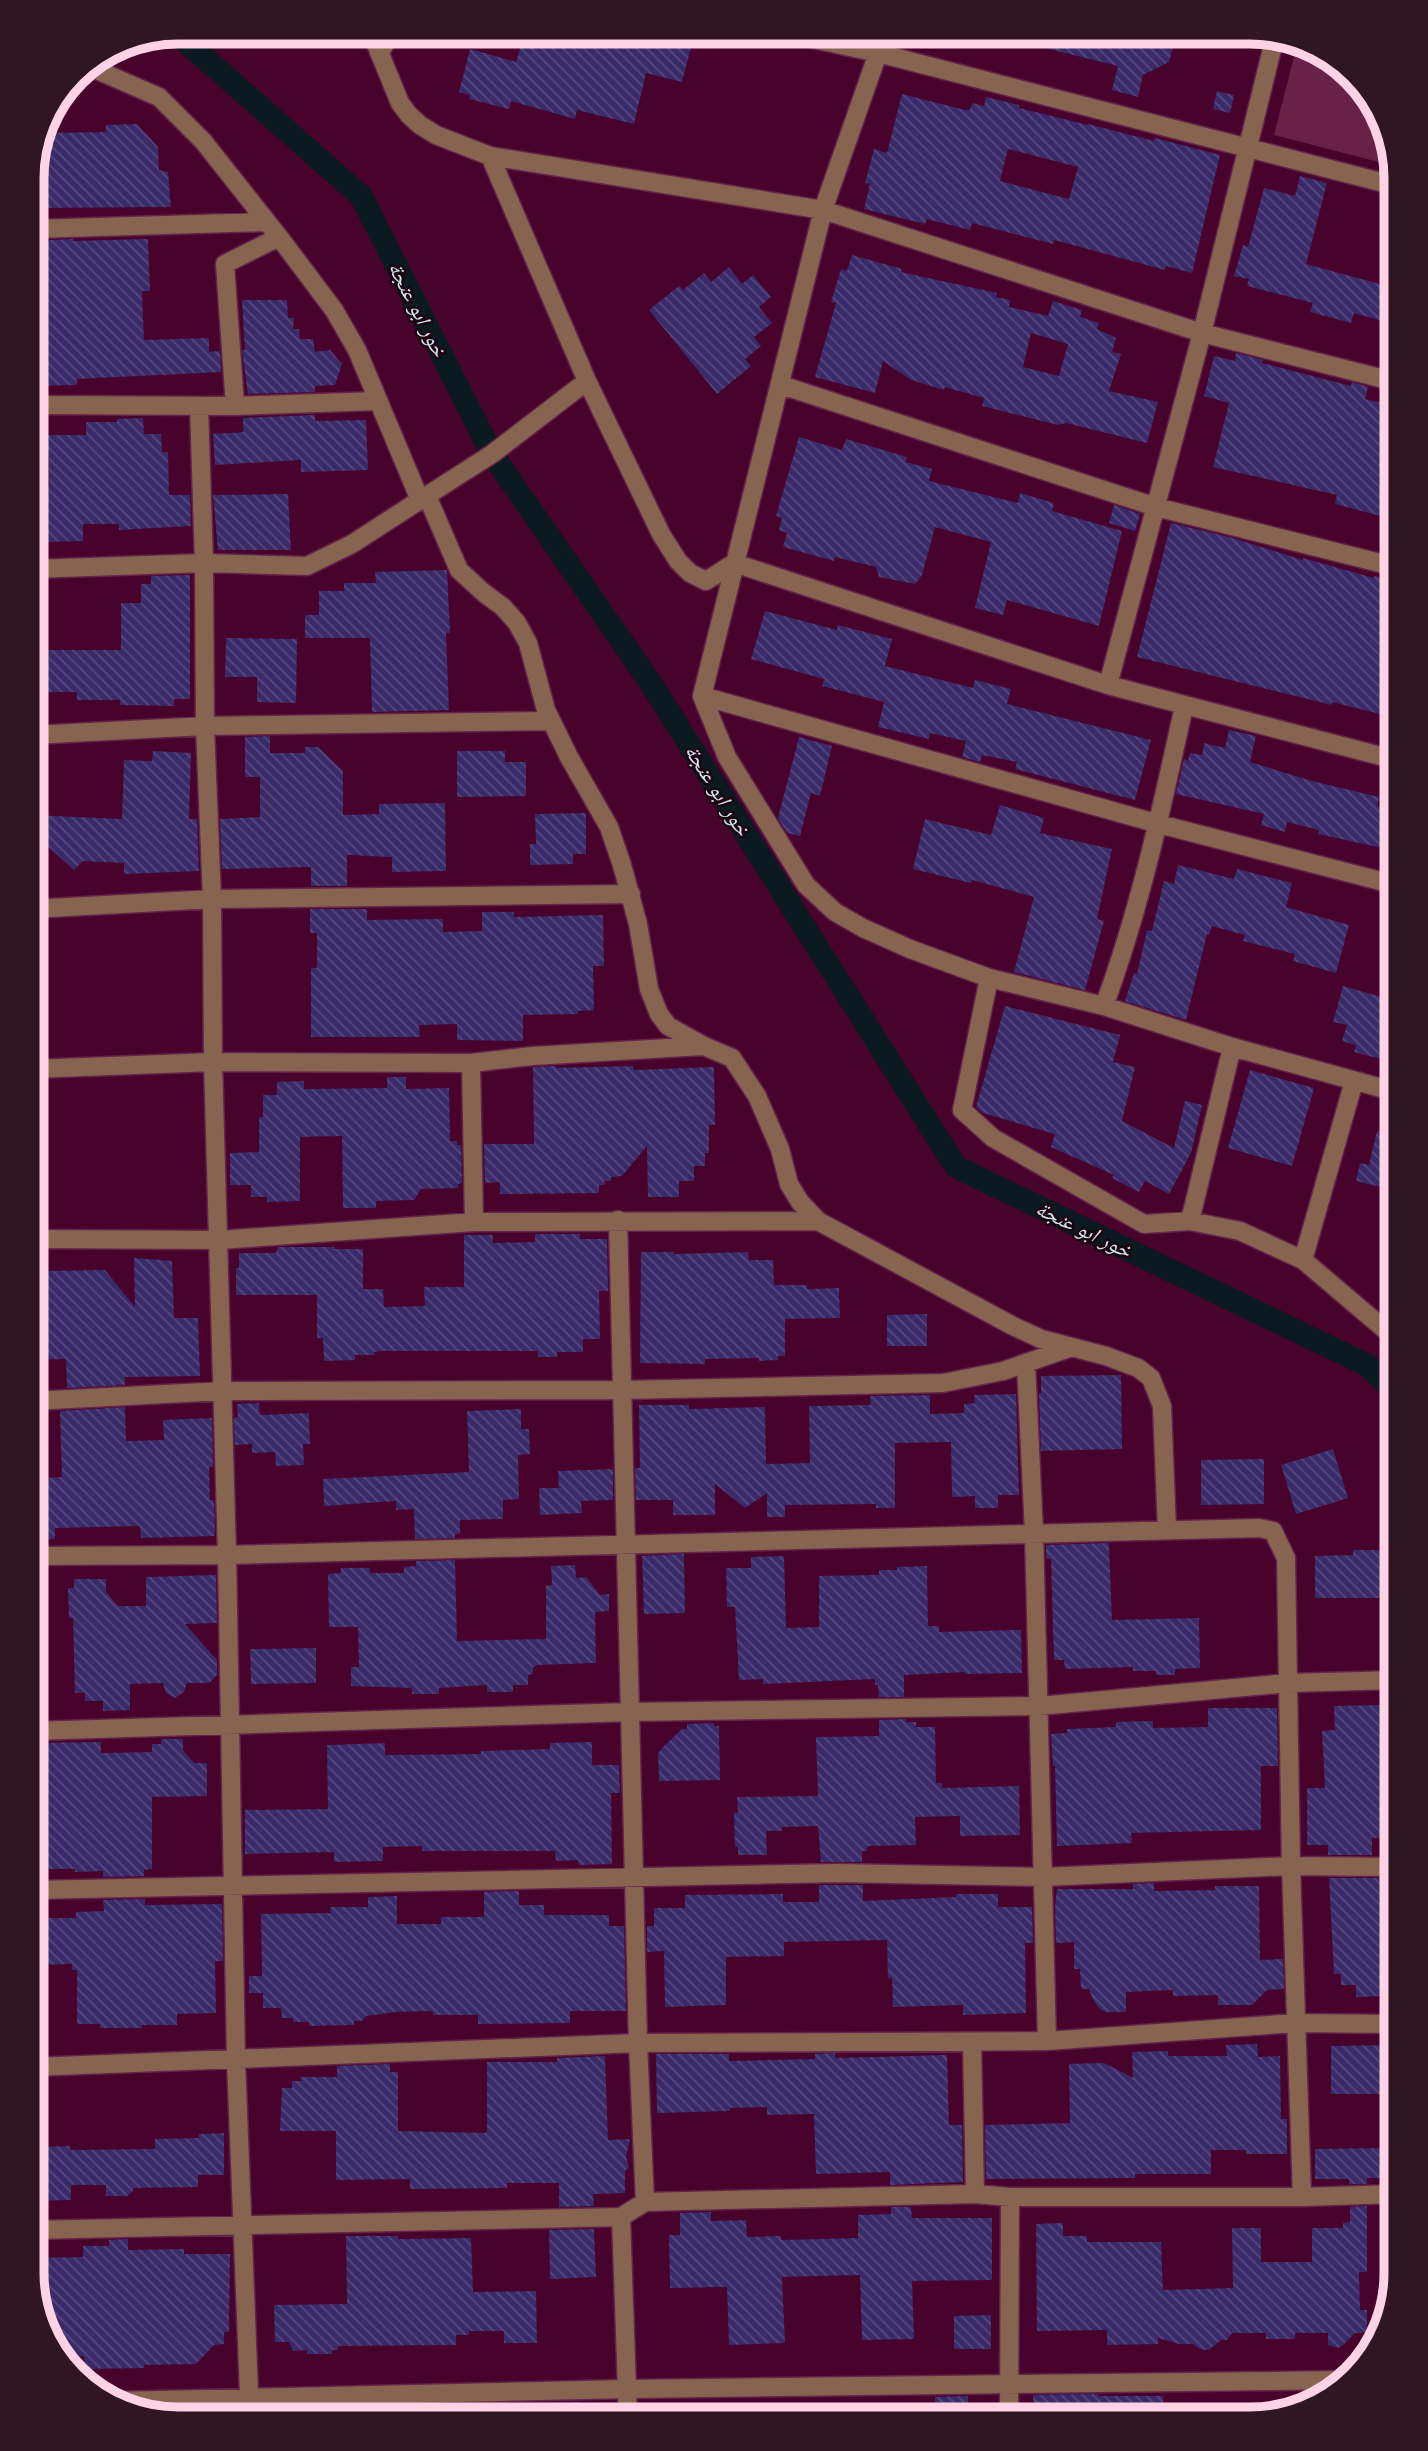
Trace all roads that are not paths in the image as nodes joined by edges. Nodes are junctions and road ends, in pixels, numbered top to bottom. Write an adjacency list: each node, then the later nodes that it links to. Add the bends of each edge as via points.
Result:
1 (376, 44): 6 (street)
2 (385, 44): 6 (street)
3 (836, 44): 7 (street)
4 (880, 44): 7 (street)
5 (1273, 46): 9 (street)
6 (379, 53): 10 (street, via 409,116 436,135)
7 (878, 53): 9 (street); 12 (street)
8 (98, 70): 13 (street, via 159,97 203,141)
9 (1247, 147): 11 (street); 16 (street)
10 (489, 156): 12 (street); 18 (street)
11 (1384, 183)
12 (823, 210): 16 (street); 19 (street)
13 (266, 222): 14 (street); 15 (street)
14 (44, 229)
15 (279, 237): 20 (street, via 340,320); 22 (street, via 225,264)
16 (1202, 333): 17 (street); 25 (street)
17 (1384, 379)
18 (587, 381): 24 (street, via 492,454); 27 (street, via 678,561 706,581)
19 (781, 386): 25 (street); 27 (street)
20 (377, 401): 22 (street); 24 (street)
21 (44, 405): 23 (street)
22 (235, 405): 23 (street)
23 (199, 406): 26 (street)
24 (423, 498): 26 (street, via 352,544 307,566); 33 (street, via 459,570 517,623 528,643)
25 (1156, 507): 28 (street); 30 (street)
26 (204, 563): 29 (street); 34 (street)
27 (734, 563): 30 (street); 31 (street)
28 (1384, 564)
29 (44, 569)
30 (1108, 685): 32 (street)
31 (702, 696): 37 (street); 42 (street, via 727,757 806,885 835,912 863,928)
32 (1184, 706): 36 (street); 37 (street)
33 (551, 721): 34 (street); 39 (street, via 609,827)
34 (205, 726): 35 (street); 40 (street)
35 (44, 734)
36 (1384, 757)
37 (1159, 824): 38 (street); 43 (street)
38 (1384, 882)
39 (631, 894): 40 (street); 44 (street, via 649,989 659,1014 668,1026)
40 (212, 899): 41 (street); 46 (street)
41 (44, 908)
42 (989, 978): 43 (street); 53 (street, via 962,1110 993,1138 1144,1224)
43 (1104, 1006): 45 (street)
44 (704, 1046): 47 (street); 52 (street, via 732,1058 757,1096 780,1149 789,1184)
45 (1232, 1047): 49 (street); 53 (street)
46 (213, 1062): 47 (street); 48 (street); 56 (street)
47 (471, 1063): 54 (street)
48 (44, 1069)
49 (1354, 1081): 50 (street); 57 (street)
50 (1384, 1088)
51 (618, 1220): 52 (street); 54 (street); 61 (street)
52 (818, 1221): 59 (street, via 1013,1326)
53 (1190, 1221): 57 (street, via 1240,1231)
54 (474, 1222): 56 (street)
55 (44, 1239): 56 (street)
56 (219, 1240): 62 (street)
57 (1303, 1260): 58 (street)
58 (1384, 1329)
59 (1072, 1347): 60 (street); 64 (street, via 1138,1368 1158,1391)
60 (1026, 1364): 61 (street, via 943,1383); 65 (street)
61 (622, 1390): 62 (street); 66 (street)
62 (223, 1391): 63 (street); 67 (street)
63 (44, 1400)
64 (1167, 1530): 65 (street); 70 (street, via 1273,1531 1286,1559)
65 (1034, 1533): 66 (street); 71 (street)
66 (626, 1544): 67 (street); 72 (street)
67 (227, 1555): 68 (street); 73 (street)
68 (44, 1556)
69 (1384, 1680): 70 (street)
70 (1288, 1683): 71 (street); 75 (street)
71 (1039, 1706): 72 (street); 78 (street)
72 (630, 1712): 73 (street); 77 (street)
73 (230, 1725): 74 (street); 79 (street)
74 (44, 1731)
75 (1291, 1866): 76 (street); 78 (street); 81 (street)
76 (1384, 1867)
77 (635, 1877): 78 (street, via 838,1873); 79 (street); 84 (street)
78 (1043, 1877): 83 (street)
79 (233, 1887): 80 (street); 86 (street)
80 (44, 1890)
81 (1295, 2023): 82 (street); 83 (street); 91 (street)
82 (1384, 2024)
83 (1047, 2041): 85 (street)
84 (638, 2043): 85 (street); 86 (street); 92 (street)
85 (972, 2043): 88 (street)
86 (236, 2060): 87 (street); 94 (street)
87 (44, 2067)
88 (975, 2194): 90 (street); 92 (street)
89 (1384, 2194): 91 (street)
90 (1010, 2197): 91 (street); 97 (street)
91 (1302, 2197)
92 (645, 2202): 93 (street)
93 (621, 2217): 94 (street); 98 (street)
94 (243, 2226): 95 (street); 99 (street)
95 (44, 2230)
96 (1331, 2380): 97 (street)
97 (1008, 2386): 98 (street); 103 (street)
98 (627, 2389): 99 (street); 102 (street)
99 (249, 2398): 100 (street); 101 (street)
100 (137, 2400)
101 (249, 2407)
102 (628, 2407)
103 (1009, 2407)

